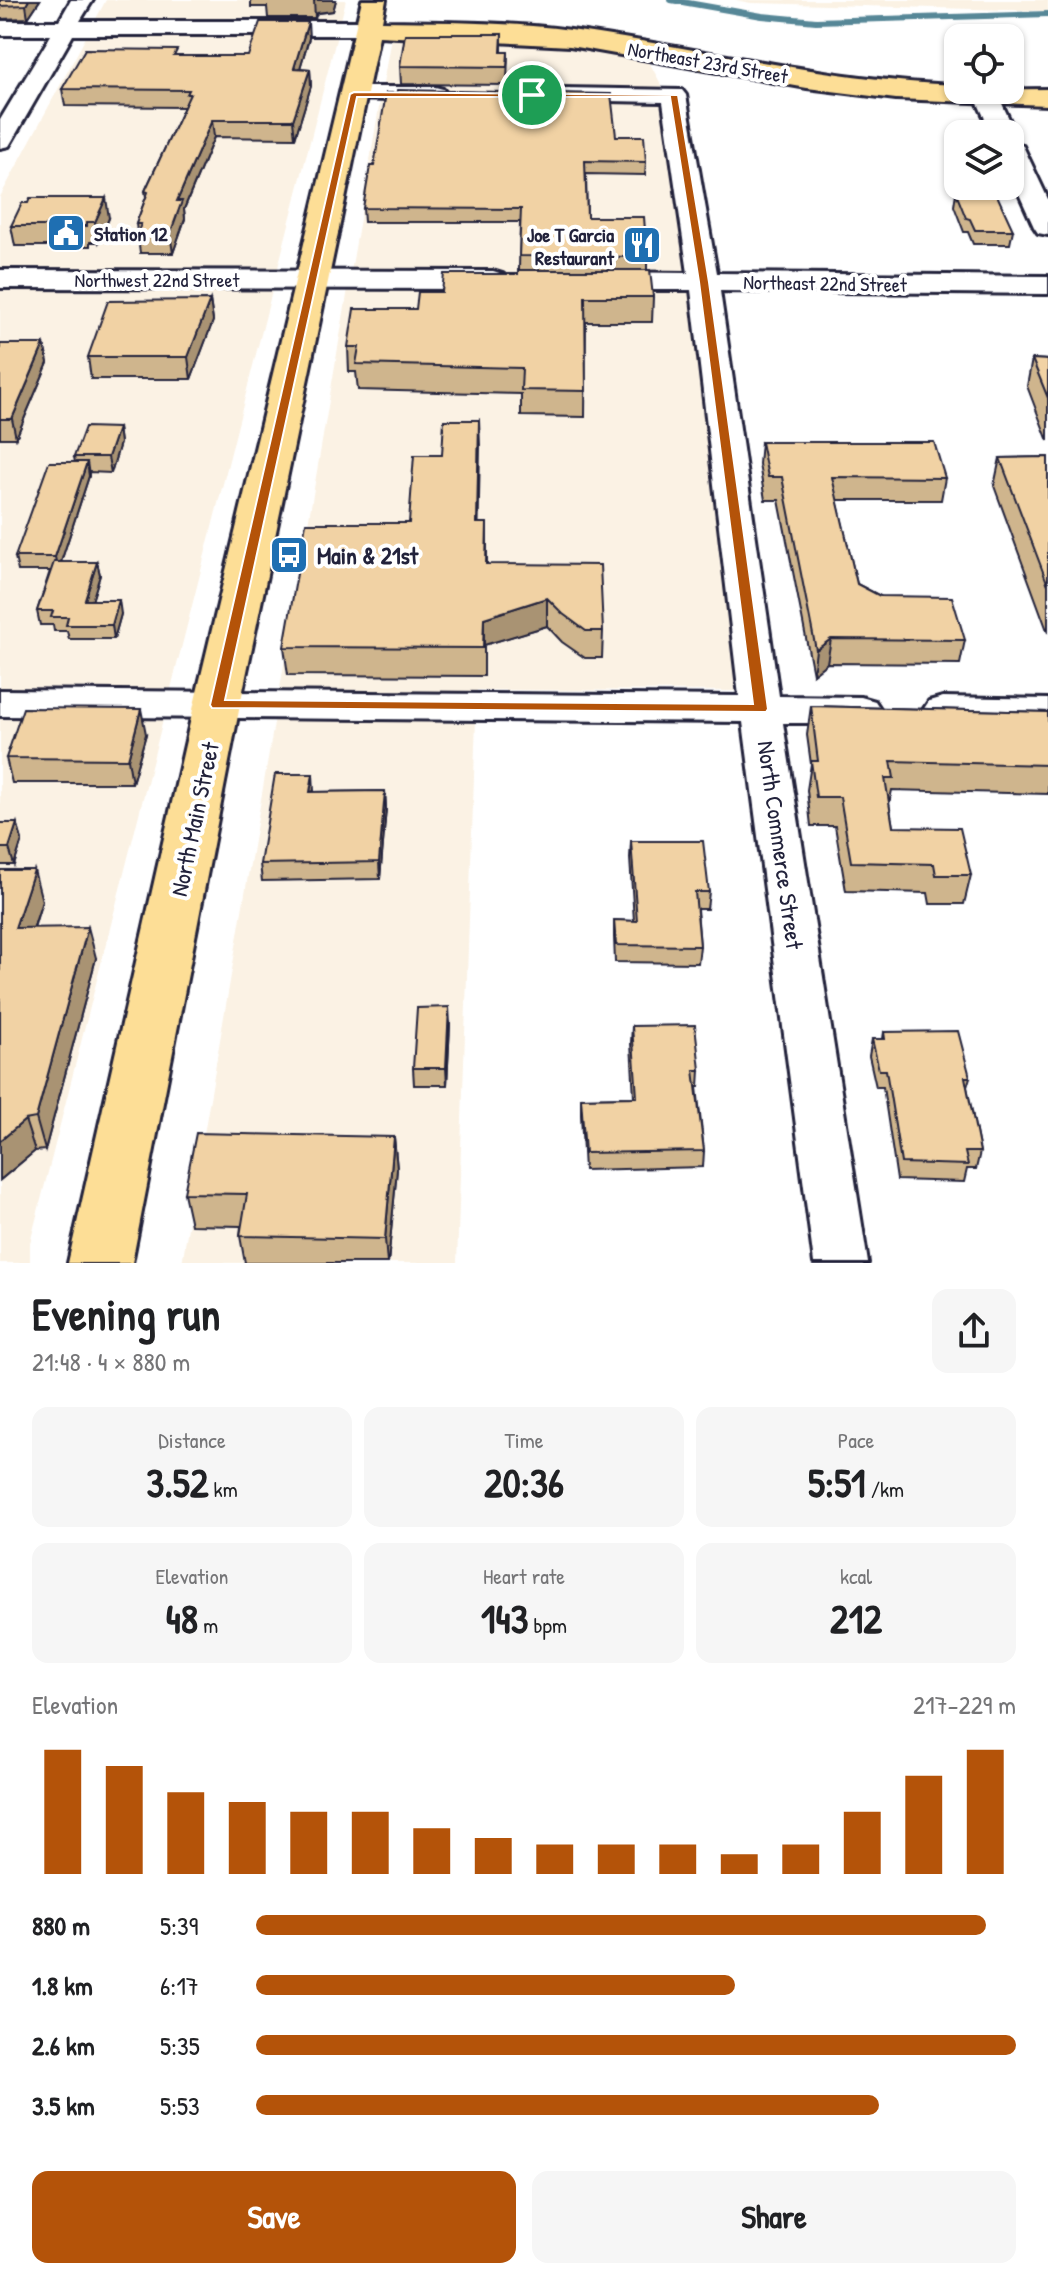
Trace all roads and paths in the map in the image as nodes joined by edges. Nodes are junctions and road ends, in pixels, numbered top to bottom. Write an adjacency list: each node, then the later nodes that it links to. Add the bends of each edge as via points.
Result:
1 (82, 0): 4 (street)
2 (371, 14): 4 (street); 5 (main road, North Main Street); 7 (main road, Northeast 23rd Street, via 570,38 807,80)
3 (0, 28): 4 (street)
4 (66, 28): 12 (street)
5 (354, 94): 6 (street); 16 (main road, North Main Street)
6 (456, 94)
7 (944, 94)
8 (532, 95): 9 (street, Northeast 23rd Street)
9 (674, 95): 19 (street, North Commerce Street)
10 (1024, 97): 11 (main road, Northeast 23rd Street)
11 (1048, 97)
12 (0, 141)
13 (1024, 176): 14 (street)
14 (1048, 227)
15 (0, 279): 16 (street, Northwest 22nd Street)
16 (314, 280): 17 (street); 22 (main road, North Main Street)
17 (521, 280)
18 (567, 281): 19 (street, Northeast 22nd Street)
19 (704, 282): 20 (street, Northeast 22nd Street); 23 (street, North Commerce Street)
20 (1048, 285)
21 (0, 703): 22 (street)
22 (217, 705): 23 (street); 25 (main road, North Main Street)
23 (761, 709): 24 (street); 26 (street, North Commerce Street)
24 (1048, 712)
25 (100, 1263)
26 (841, 1263)

